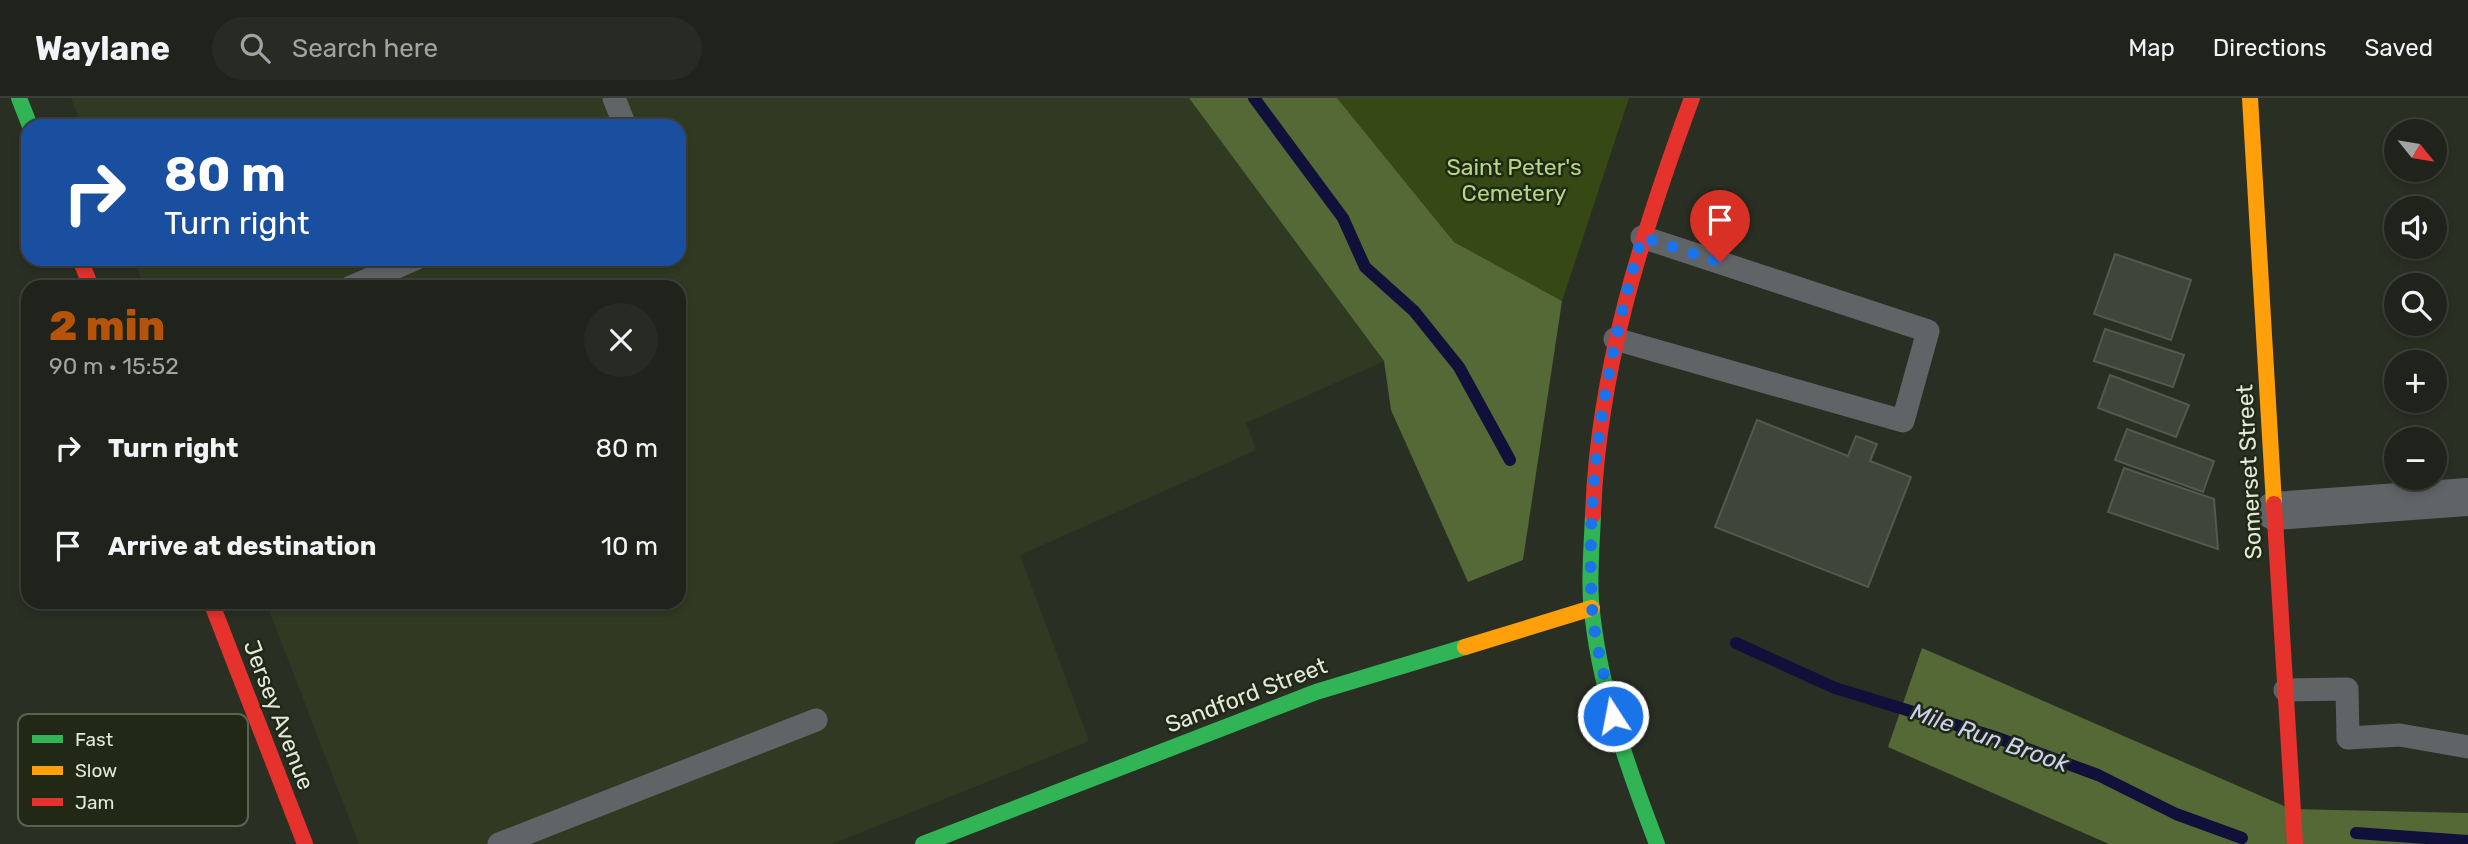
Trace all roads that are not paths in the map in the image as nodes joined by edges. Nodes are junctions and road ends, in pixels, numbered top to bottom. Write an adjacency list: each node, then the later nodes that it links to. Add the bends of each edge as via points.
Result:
1 (19, 98): 5 (street)
2 (614, 98): 6 (lane)
3 (1692, 98): 7 (street)
4 (2250, 98): 12 (street, Somerset Street)
5 (27, 119)
6 (622, 119)
7 (1642, 237): 10 (street); 10 (lane, via 1928,331 1903,421)
8 (399, 266): 9 (lane)
9 (367, 280)
10 (1615, 340): 13 (street, via 1602,402 1592,500)
11 (2468, 497): 12 (street)
12 (2274, 511): 15 (street, Somerset Street)
13 (1592, 608): 20 (street, Sandford Street, via 1316,692); 21 (street, via 1613,716)
14 (214, 609): 18 (street, Jersey Avenue)
15 (2285, 690): 17 (lane, via 2347,689 2348,738 2400,735); 22 (street, Somerset Street)
16 (816, 720): 19 (lane)
17 (2468, 747)
18 (305, 844)
19 (499, 844)
20 (923, 844)
21 (1657, 844)
22 (2295, 844)

